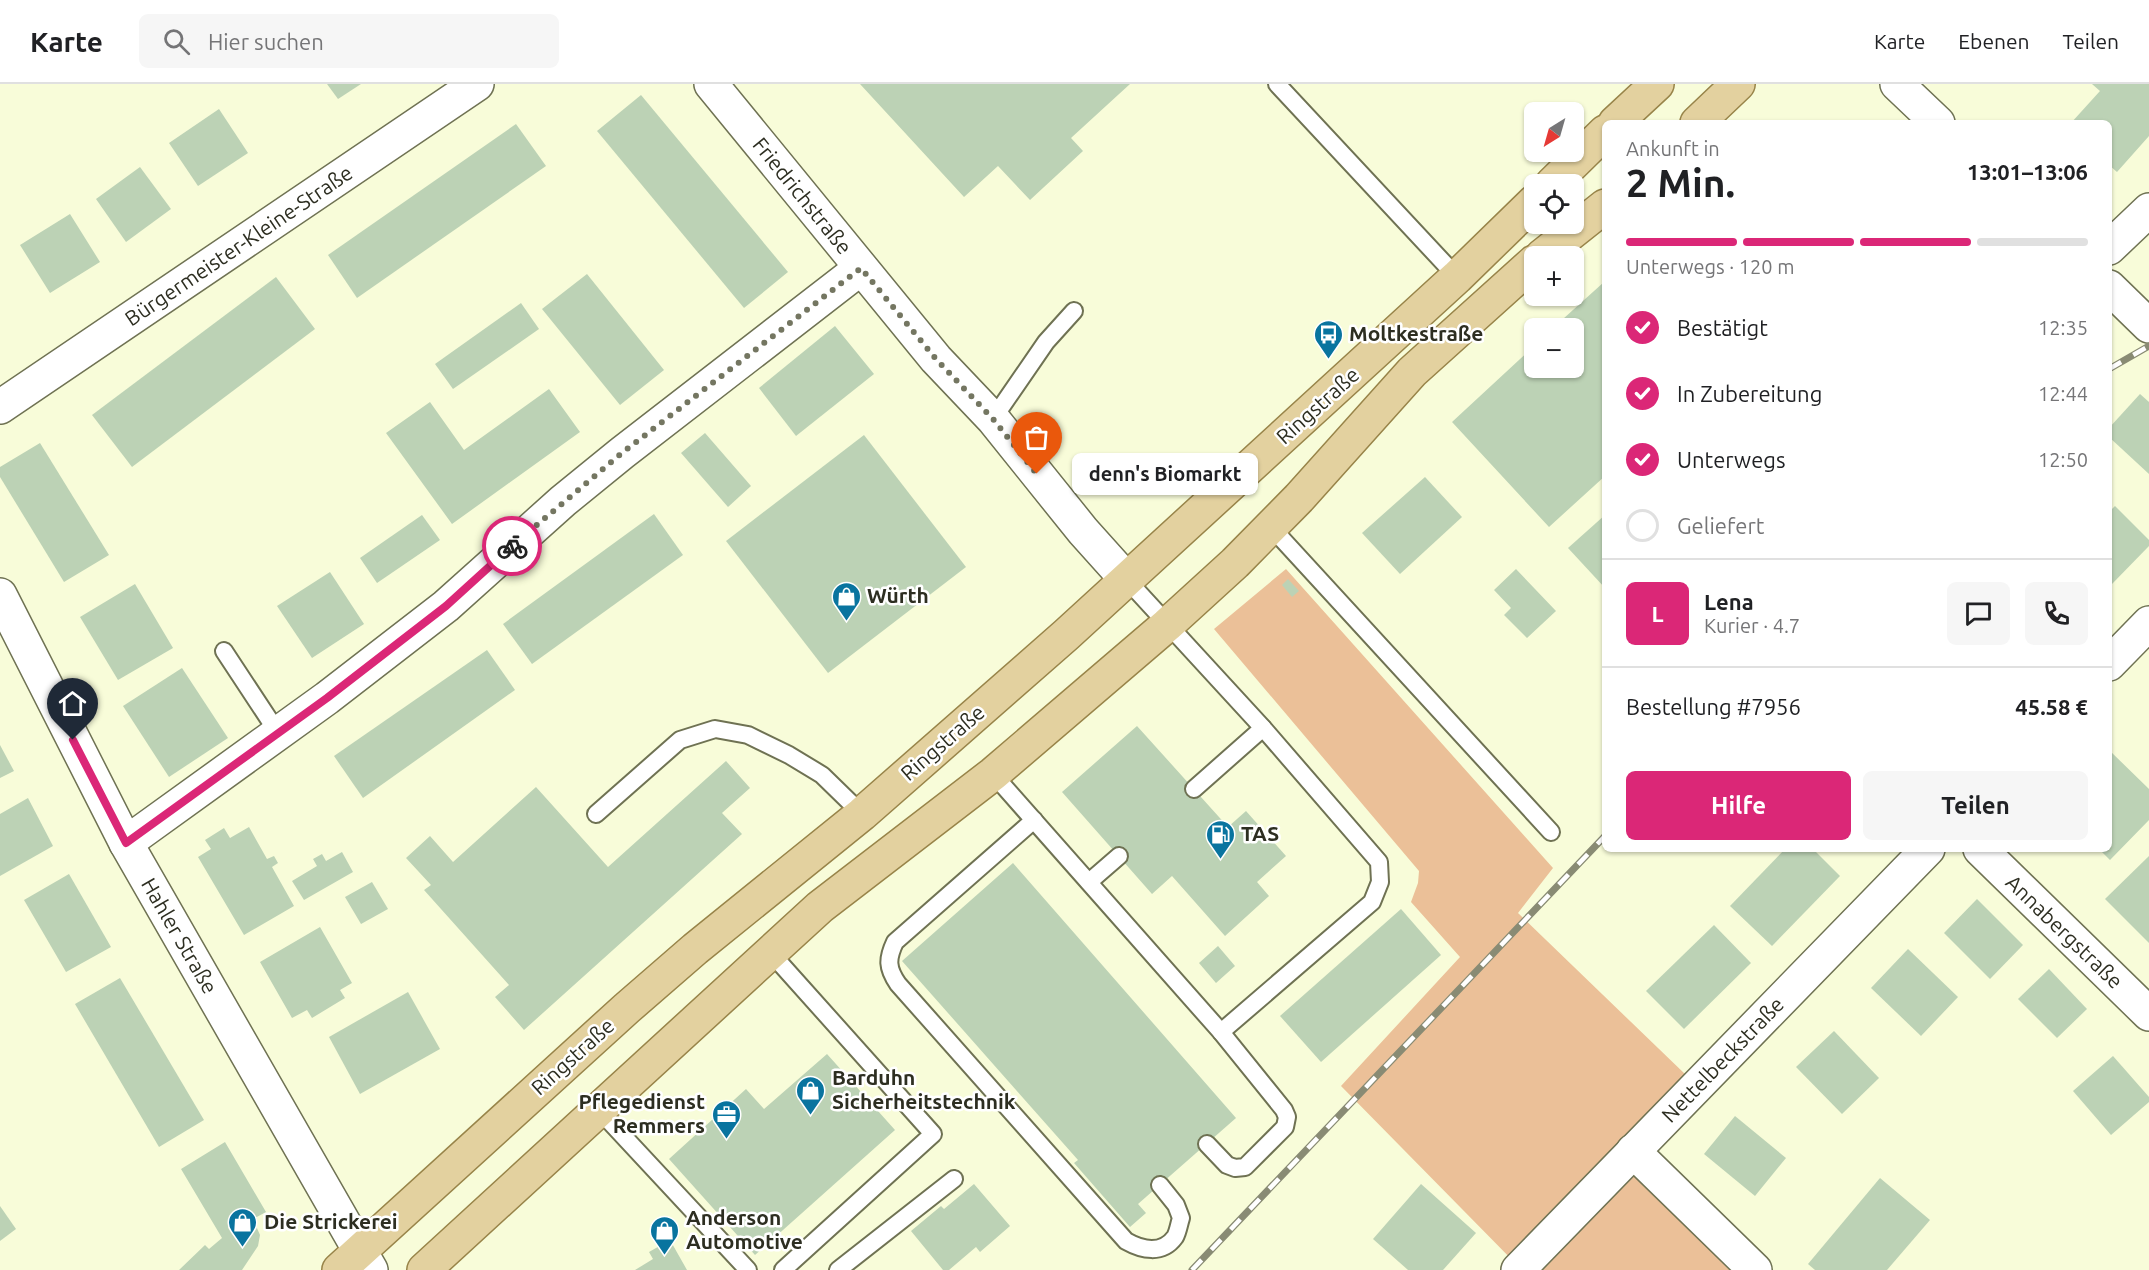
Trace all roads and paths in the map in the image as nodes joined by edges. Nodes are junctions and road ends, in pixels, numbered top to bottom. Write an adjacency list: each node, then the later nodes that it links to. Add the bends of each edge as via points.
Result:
1 (477, 84): 23 (street, Bürgermeister-Kleine-Straße)
2 (711, 84): 17 (street, Friedrichstraße)
3 (1277, 84): 19 (lane)
4 (1657, 84): 7 (main road)
5 (1738, 84): 8 (main road)
6 (1897, 84): 9 (street)
7 (1618, 120)
8 (1699, 120)
9 (1935, 120)
10 (1602, 135): 11 (main road)
11 (1562, 174)
12 (1602, 208): 16 (main road)
13 (2149, 210): 15 (street)
14 (1524, 212): 19 (main road, Ringstraße)
15 (2112, 245)
16 (1555, 246)
17 (861, 268): 24 (street, Friedrichstraße, via 936,359); 33 (street, via 563,501 446,606)
18 (1524, 271): 25 (main road, Ringstraße, via 1412,372)
19 (1457, 277): 26 (main road, Ringstraße)
20 (2112, 290): 22 (street)
21 (1074, 311): 24 (lane, via 1046,342)
22 (2149, 326)
23 (0, 407)
24 (993, 419): 26 (street, Friedrichstraße)
25 (1271, 527): 29 (main road, Ringstraße); 39 (lane)
26 (1127, 580): 29 (lane); 37 (main road, Ringstraße)
27 (0, 595): 40 (street, Hahler Straße)
28 (2149, 623): 31 (street)
29 (1167, 625): 32 (lane); 34 (main road, Ringstraße)
30 (224, 651): 33 (lane)
31 (2112, 661)
32 (1263, 728): 35 (lane); 47 (lane, via 1379,862 1380,882 1372,902)
33 (278, 733): 40 (street)
34 (993, 774): 38 (lane); 45 (main road, Ringstraße, via 858,876)
35 (1194, 789)
36 (596, 814): 37 (lane, via 680,740 715,729 748,735 789,755 822,775)
37 (862, 814): 53 (main road, Ringstraße, via 644,993)
38 (1034, 820): 44 (lane); 52 (lane, via 895,942 888,956 889,971 1126,1241 1142,1250 1160,1249 1175,1237 1181,1218)
39 (1551, 832)
40 (126, 843): 53 (street, Hahler Straße)
41 (1925, 852): 50 (street, Nettelbeckstraße)
42 (1983, 852): 46 (street, Annabergstraße)
43 (1119, 856): 44 (lane)
44 (1089, 882): 47 (lane)
45 (771, 953): 48 (main road, Ringstraße); 56 (lane, via 933,1134)
46 (2149, 1014)
47 (1221, 1032): 49 (lane, via 1287,1117 1285,1127 1245,1167 1227,1165)
48 (599, 1110): 54 (main road, Ringstraße); 55 (lane)
49 (1207, 1144)
50 (1634, 1151): 58 (street, Nettelbeckstraße); 59 (street)
51 (954, 1179): 57 (lane)
52 (1160, 1185)
53 (357, 1264)
54 (424, 1270)
55 (748, 1270)
56 (783, 1270)
57 (838, 1270)
58 (1518, 1270)
59 (1755, 1270)

